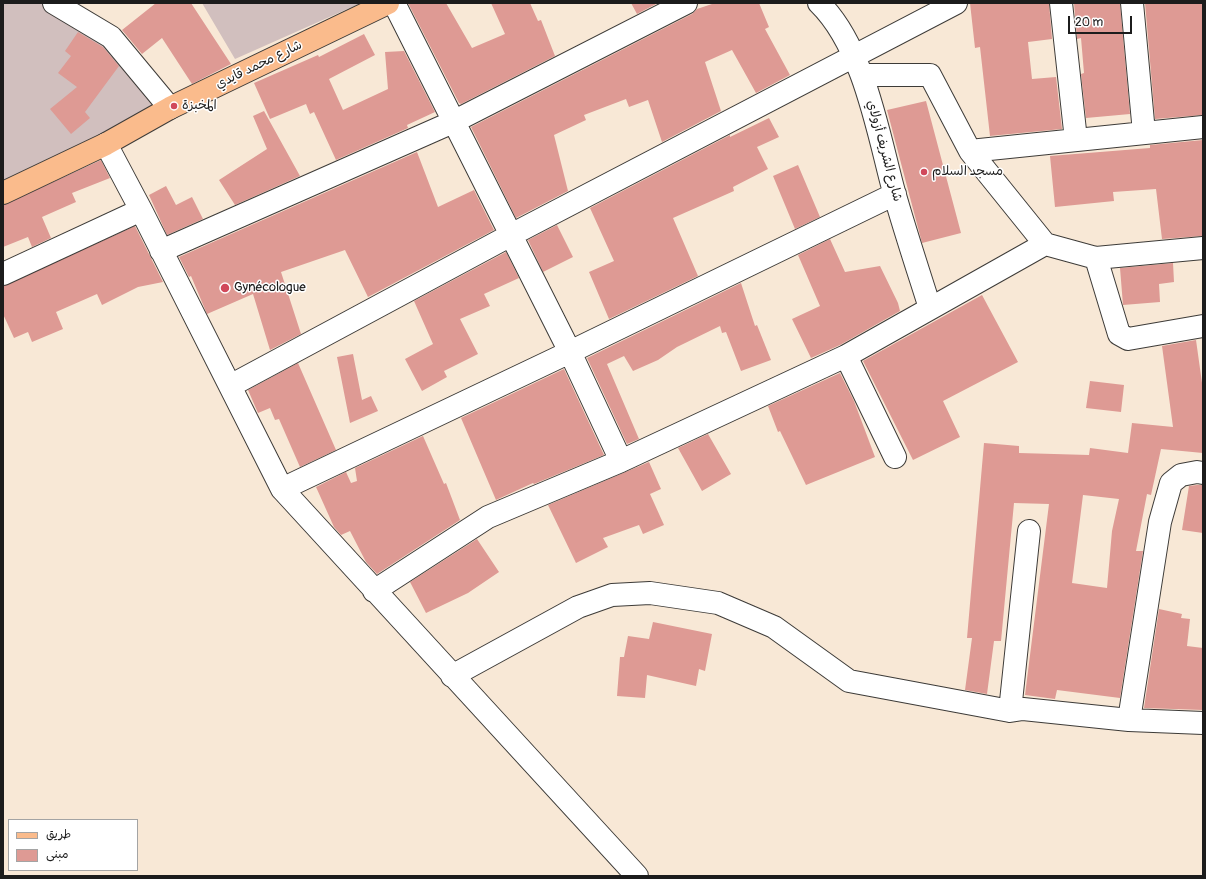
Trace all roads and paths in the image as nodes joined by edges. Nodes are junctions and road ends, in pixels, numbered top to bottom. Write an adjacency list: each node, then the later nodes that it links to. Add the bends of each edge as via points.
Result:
1 (54, 3): 10 (street, via 111,37)
2 (388, 3): 10 (main road, شارع محمد قايدي)
3 (394, 3): 11 (street)
4 (686, 3): 11 (street)
5 (819, 3): 9 (street, شارع الشريف أزولاي, via 832,16)
6 (956, 3): 9 (street)
7 (1061, 3): 14 (street)
8 (1132, 3): 13 (street)
9 (858, 66): 16 (street, via 930,75); 18 (street, شارع الشريف أزولاي); 20 (street)
10 (170, 108): 15 (main road, شارع محمد قايدي)
11 (453, 122): 20 (street); 23 (street)
12 (1203, 127): 13 (street)
13 (1144, 133): 14 (street)
14 (1076, 140): 16 (street)
15 (106, 144): 17 (main road, شارع محمد قايدي); 19 (street)
16 (970, 151): 21 (street)
17 (3, 193)
18 (895, 194): 26 (street, شارع الشريف أزولاي); 28 (street)
19 (142, 210): 23 (street); 25 (street)
20 (511, 235): 28 (street); 30 (street)
21 (1045, 244): 24 (street); 26 (street)
22 (1203, 248): 24 (street)
23 (161, 250): 30 (street)
24 (1096, 258): 27 (street, via 1119,334 1123,337 1128,339)
25 (3, 274)
26 (930, 308): 29 (street)
27 (1203, 326)
28 (570, 352): 32 (street); 34 (street)
29 (846, 356): 31 (street); 32 (street)
30 (230, 386): 34 (street)
31 (895, 458)
32 (621, 461): 36 (street, via 488,517)
33 (1203, 473): 39 (street, via 1181,475 1171,483 1160,522)
34 (282, 489): 36 (street)
35 (1029, 531): 38 (street)
36 (374, 591): 37 (street)
37 (452, 676): 38 (street, via 578,608 612,595 650,593 718,603 774,627 849,681); 41 (street)
38 (1010, 711): 39 (street, via 1023,709)
39 (1129, 720): 40 (street)
40 (1203, 723)
41 (637, 876)

